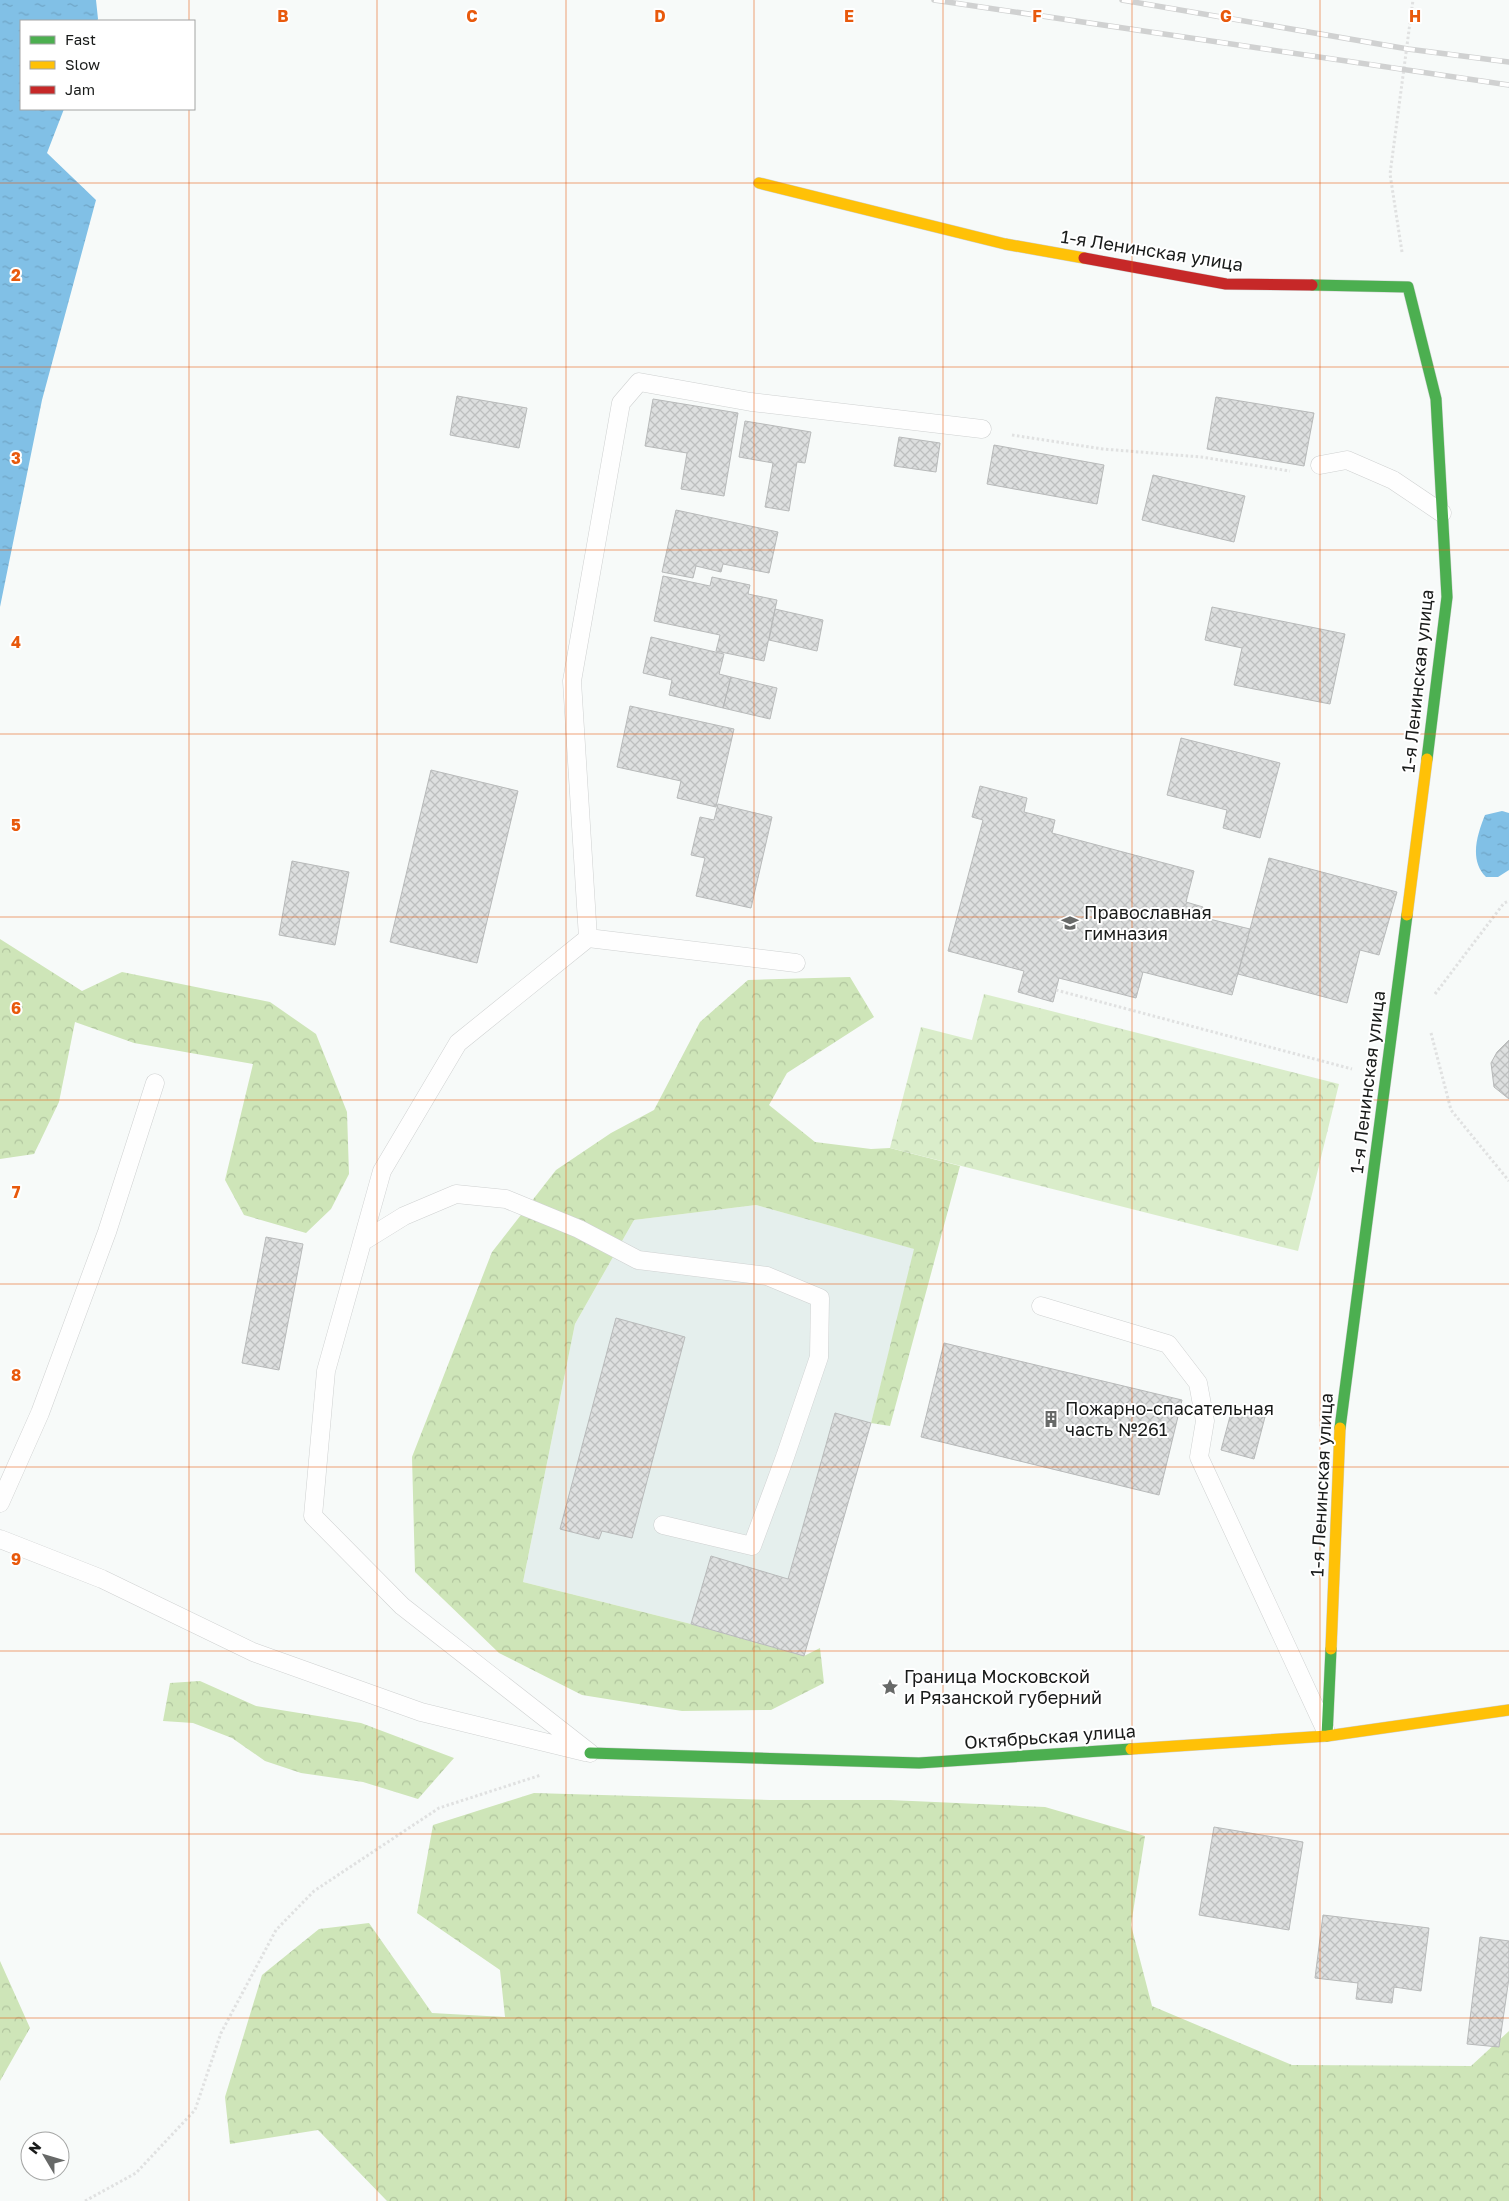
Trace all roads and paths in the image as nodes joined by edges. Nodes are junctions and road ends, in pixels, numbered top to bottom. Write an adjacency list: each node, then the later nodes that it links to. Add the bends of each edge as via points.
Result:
1 (1413, 0): 3 (path, via 1390,174)
2 (759, 183): 3 (street, 1-я Ленинская улица, via 1005,244 1226,284)
3 (1408, 287): 6 (street, 1-я Ленинская улица, via 1436,399)
4 (982, 429): 5 (path, via 1104,449 1200,457 1288,472); 8 (lane, via 751,402 639,382 621,403 572,681)
5 (1320, 465): 6 (lane, via 1347,460 1393,480)
6 (1442, 514): 13 (street, 1-я Ленинская улица, via 1447,597)
7 (1509, 901): 11 (path, via 1504,903)
8 (588, 938): 9 (lane); 16 (lane, via 458,1043 382,1171)
9 (796, 963)
10 (1056, 990): 13 (path)
11 (1430, 1001)
12 (1429, 1027): 15 (path, via 1451,1110)
13 (1387, 1078): 22 (street, 1-я Ленинская улица, via 1340,1420)
14 (155, 1083): 18 (lane, via 107,1232 40,1413)
15 (1509, 1181)
16 (362, 1242): 19 (lane, via 404,1216 456,1194 506,1199 579,1229 638,1260 767,1276 820,1298 819,1357 752,1546); 23 (lane, via 326,1371 312,1516 402,1606)
17 (1042, 1306): 22 (lane, via 1168,1344 1198,1382 1205,1421 1198,1457)
18 (0, 1503)
19 (663, 1525)
20 (0, 1539): 23 (lane, via 102,1579 262,1655 421,1712)
21 (1509, 1710): 22 (street, Октябрьская улица)
22 (1328, 1736): 23 (street, Октябрьская улица, via 919,1763)
23 (590, 1754)
24 (545, 1773): 25 (path, via 439,1808 314,1891 276,1930 221,2033 195,2110 136,2173)
25 (84, 2201)

